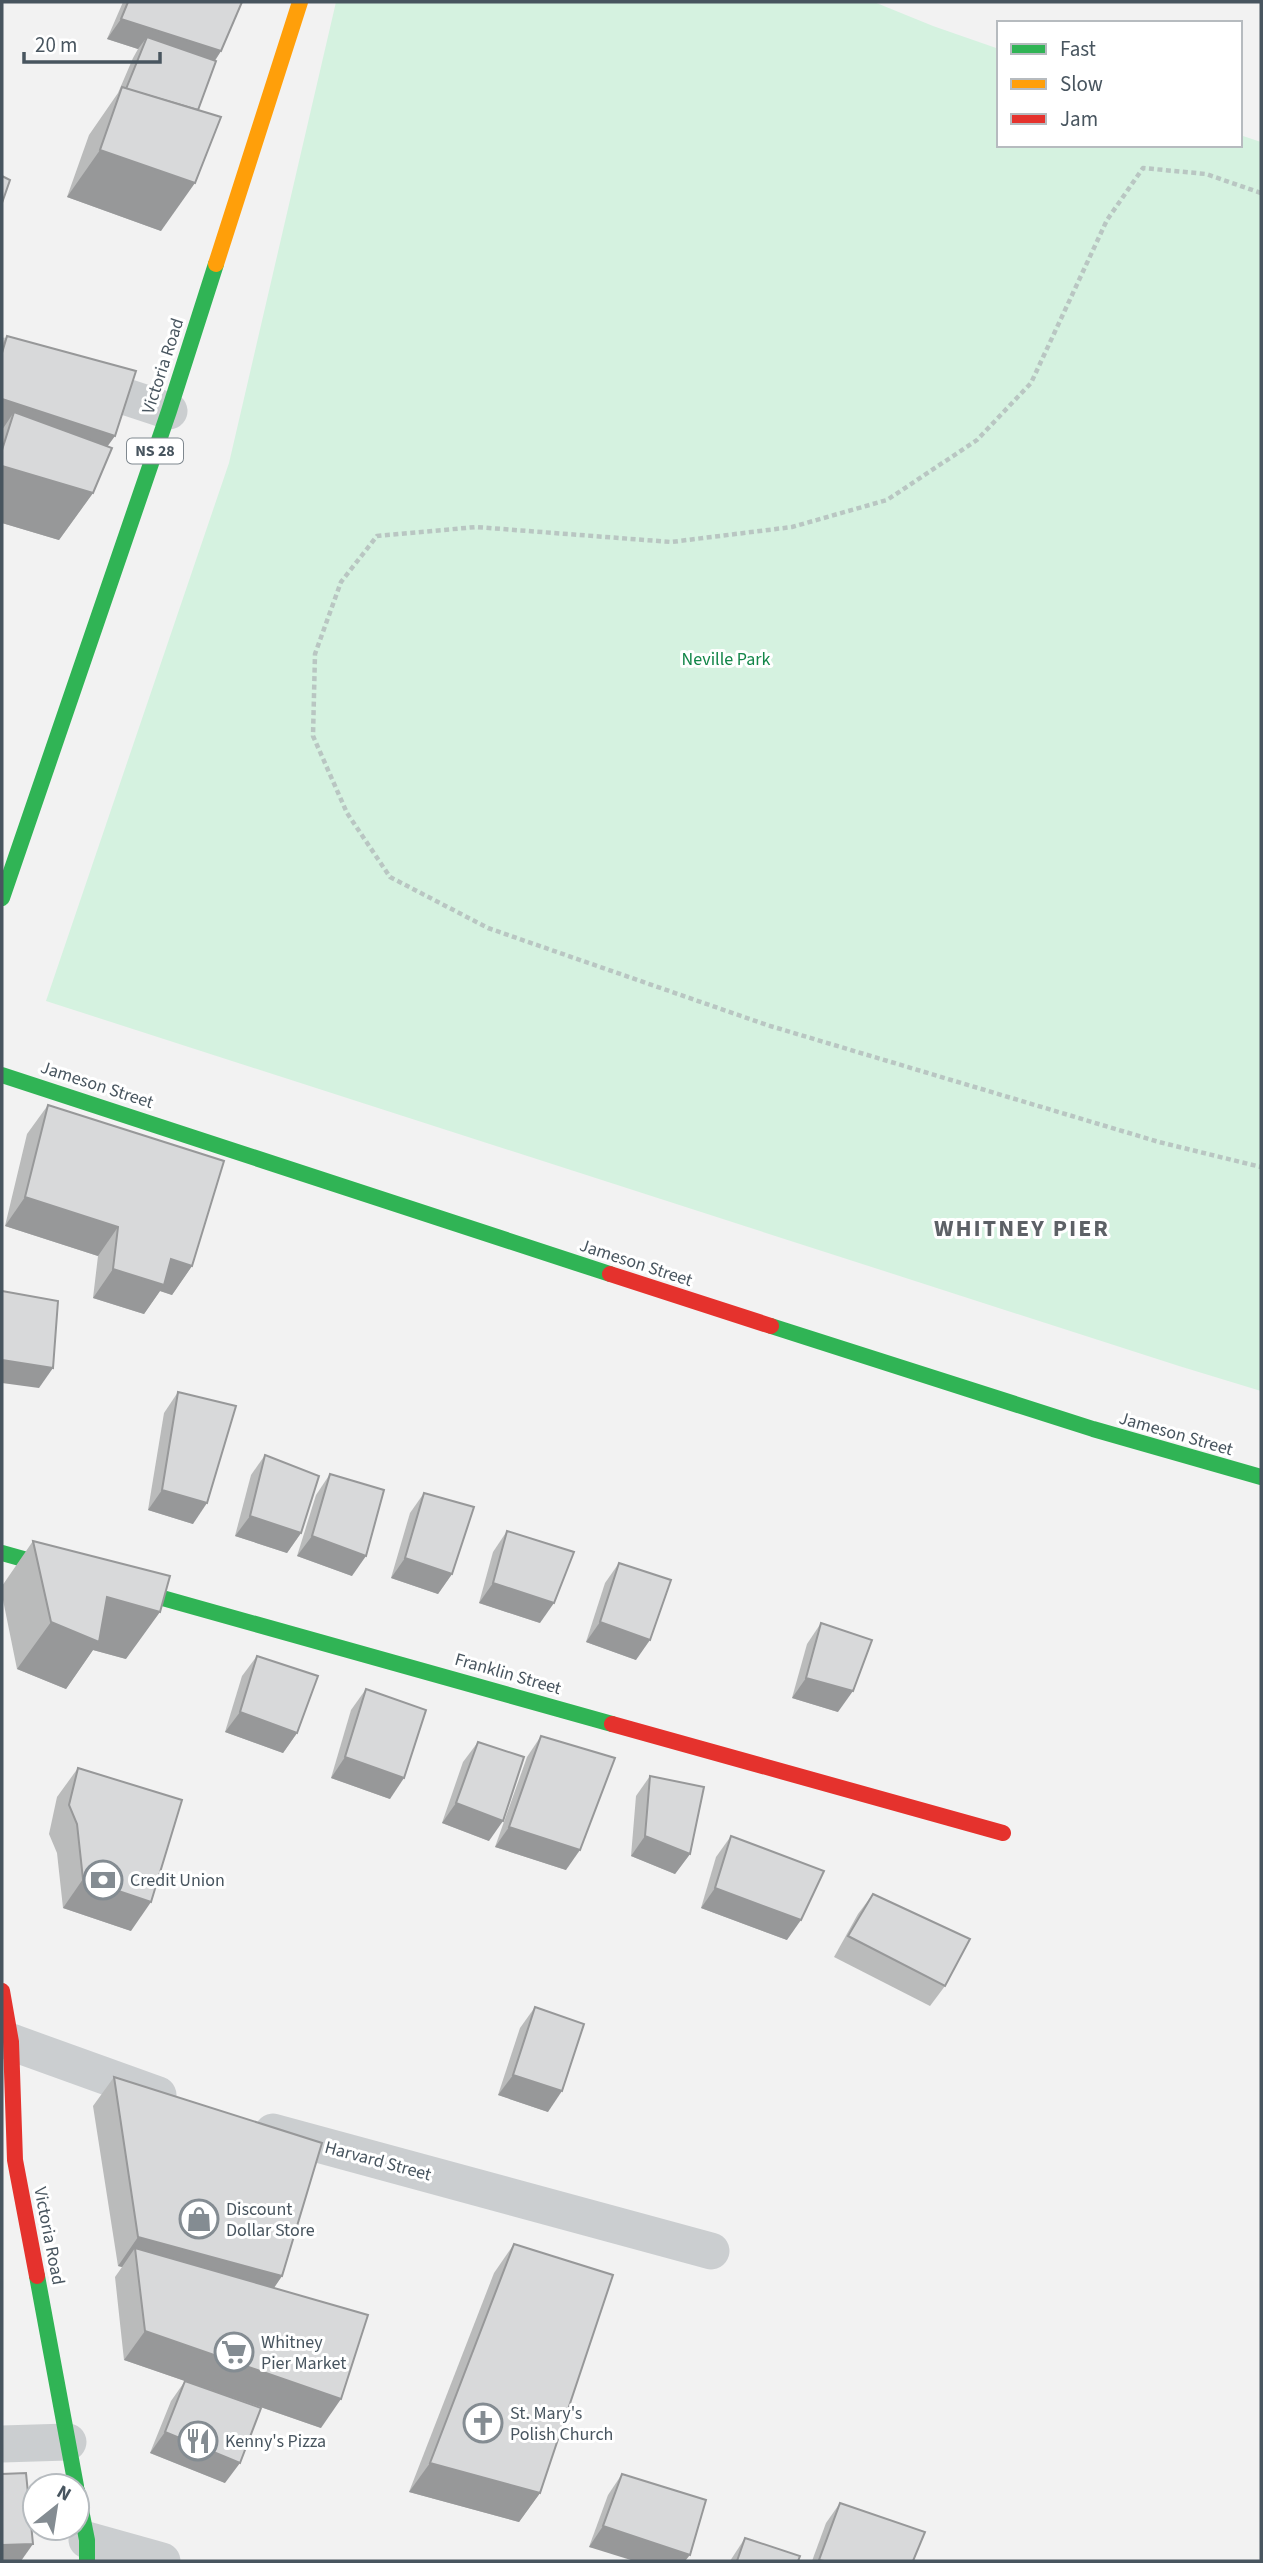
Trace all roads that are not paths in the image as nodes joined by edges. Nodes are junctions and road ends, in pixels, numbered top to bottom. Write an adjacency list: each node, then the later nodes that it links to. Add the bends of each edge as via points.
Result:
1 (300, 2): 3 (street, Victoria Road / NS 28)
2 (2, 356): 3 (street)
3 (169, 411): 4 (street, Victoria Road / NS 28)
4 (2, 898)
5 (2, 1075): 6 (street, Jameson Street, via 1119,1438)
6 (1261, 1477)
7 (2, 1553): 8 (street, Franklin Street)
8 (1003, 1833)
9 (2, 1992): 10 (street, Victoria Road)
10 (11, 2042): 11 (street); 13 (street, Victoria Road)
11 (188, 2106)
12 (239, 2123): 14 (street, Harvard Street)
13 (8, 2158): 15 (street, Victoria Road)
14 (710, 2251)
15 (68, 2442): 16 (street); 17 (street, Victoria Road)
16 (2, 2444)
17 (74, 2472)
18 (87, 2551): 19 (street)
19 (162, 2561)

